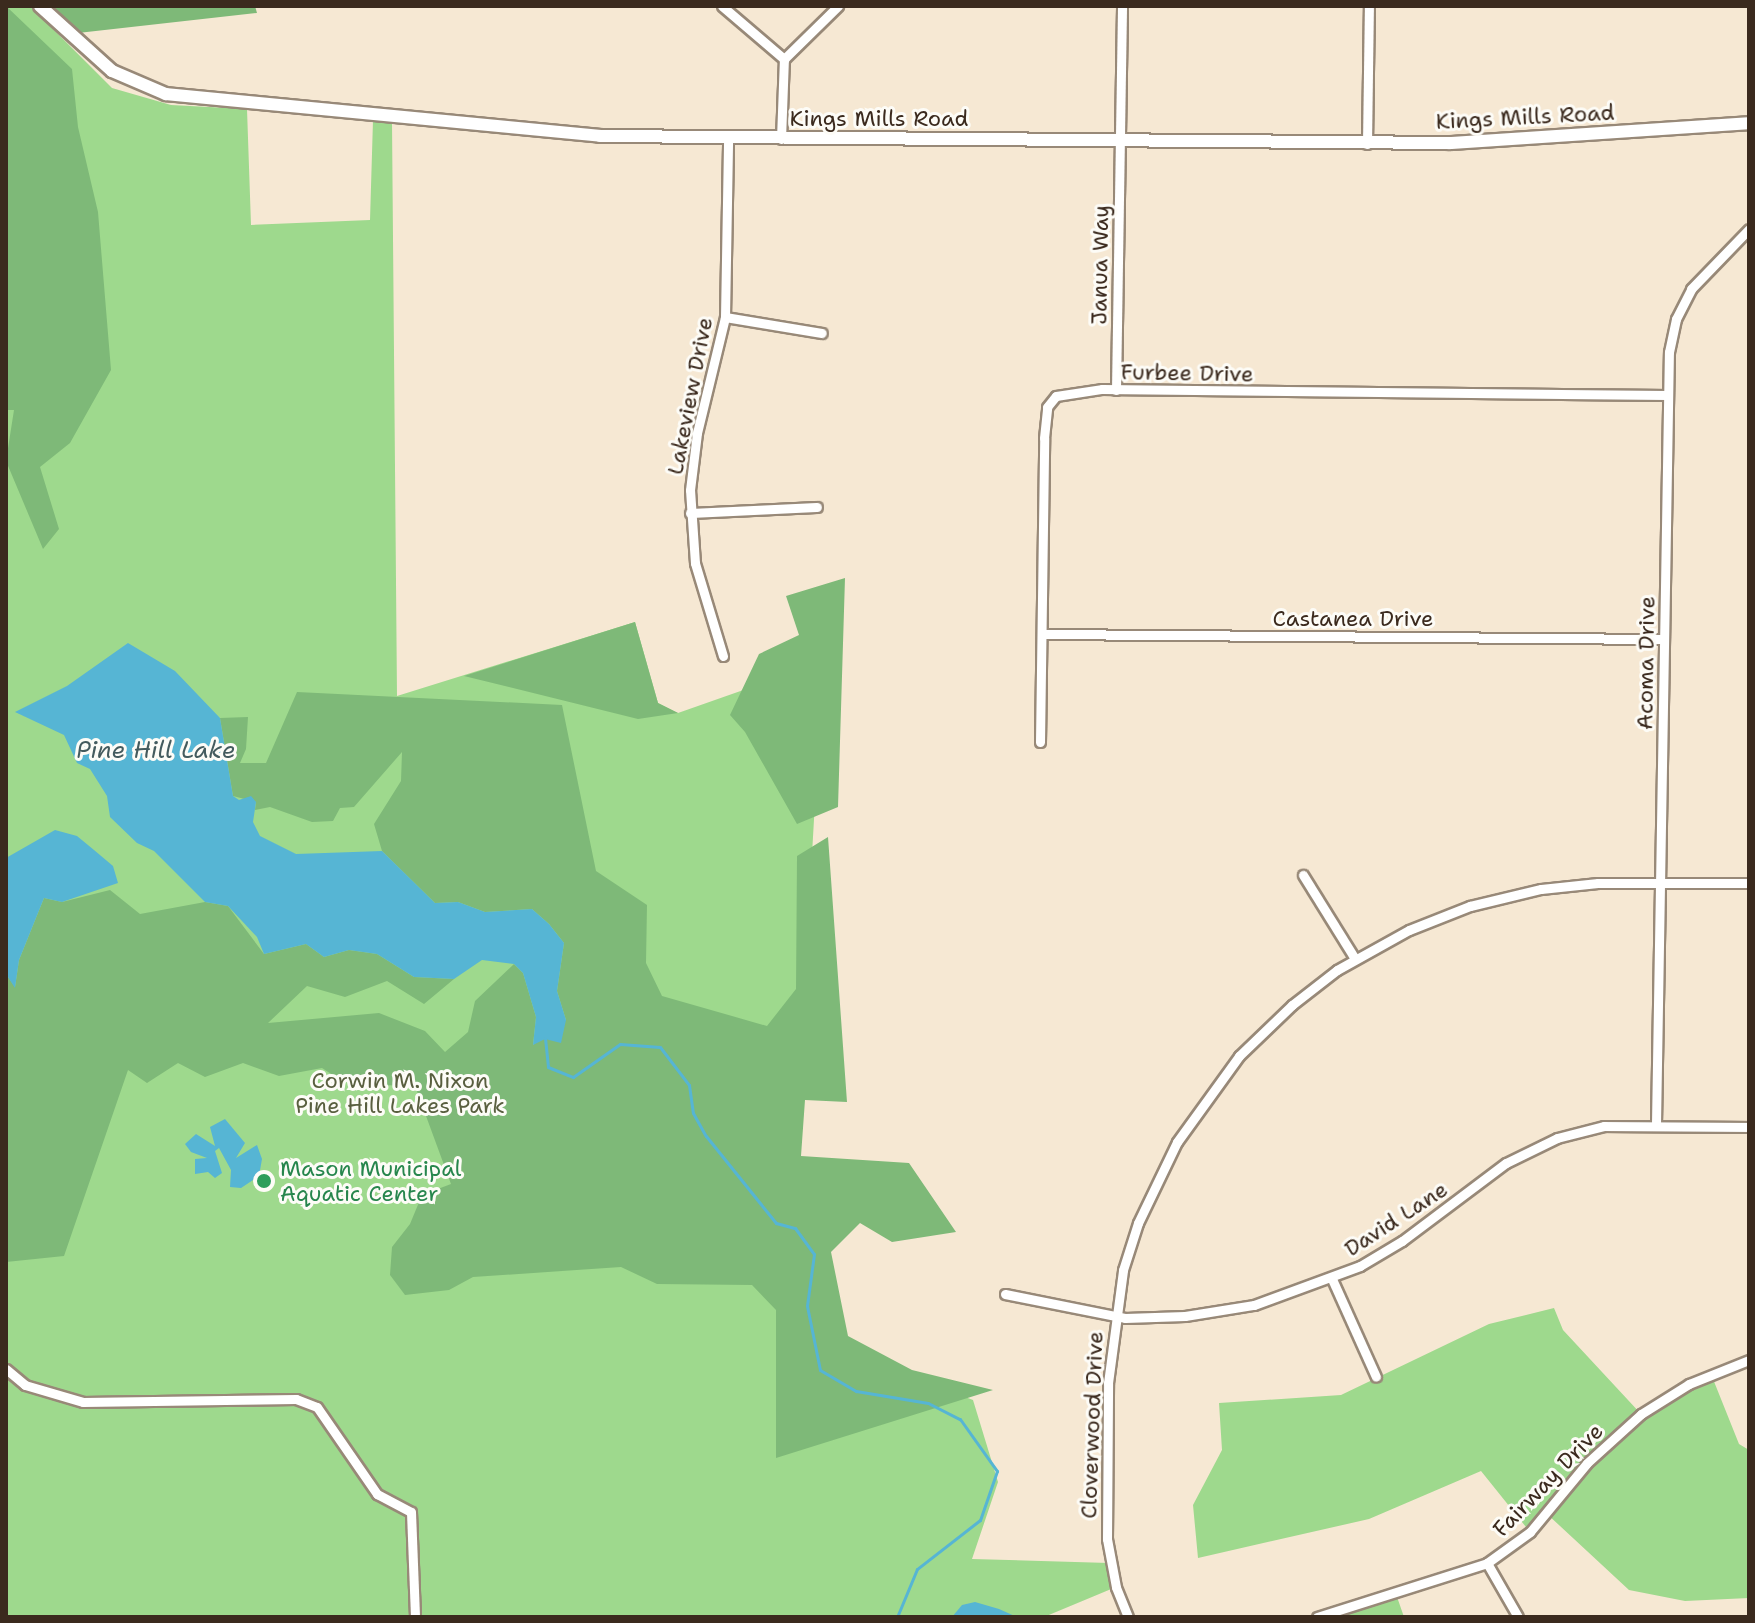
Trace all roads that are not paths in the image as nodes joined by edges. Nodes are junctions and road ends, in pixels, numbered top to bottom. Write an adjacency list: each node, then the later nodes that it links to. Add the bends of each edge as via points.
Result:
1 (40, 6): 8 (street, Kings Mills Road, via 112,71 166,94 584,135)
2 (722, 6): 6 (street)
3 (838, 6): 6 (street)
4 (1122, 6): 10 (street, Janua Way)
5 (1369, 6): 11 (street)
6 (784, 59): 9 (street)
7 (1749, 123): 11 (street, Kings Mills Road)
8 (728, 138): 9 (street, Kings Mills Road); 13 (street, Lakeview Drive)
9 (781, 139): 10 (street, Kings Mills Road)
10 (1121, 141): 11 (street, Kings Mills Road); 15 (street, Janua Way)
11 (1367, 144)
12 (1748, 233): 16 (street, Acoma Drive, via 1698,279 1680,310 1671,340)
13 (725, 317): 14 (street); 18 (street, Lakeview Drive, via 693,457)
14 (822, 333)
15 (1116, 390): 16 (street, Furbee Drive); 19 (street, Furbee Drive, via 1070,390 1047,407)
16 (1667, 395): 20 (street, Acoma Drive)
17 (817, 507): 18 (street)
18 (690, 513): 21 (street, Lakeview Drive, via 695,563)
19 (1042, 634): 20 (street, Castanea Drive); 22 (street, Furbee Drive)
20 (1664, 639): 24 (street, Acoma Drive)
21 (723, 656)
22 (1040, 742)
23 (1303, 875): 26 (street)
24 (1661, 882): 25 (street, Cloverwood Drive); 26 (street, Cloverwood Drive, via 1557,886 1501,897 1431,920); 27 (street, Acoma Drive)
25 (1749, 883)
26 (1355, 959): 31 (street, Cloverwood Drive, via 1267,1027 1195,1114 1138,1223)
27 (1656, 1124): 28 (street, David Lane); 29 (street, David Lane, via 1588,1129 1542,1144 1506,1163 1402,1241)
28 (1749, 1127)
29 (1332, 1279): 31 (street, David Lane, via 1214,1313); 34 (street)
30 (1005, 1294): 31 (street, David Lane)
31 (1114, 1317): 37 (street, Cloverwood Drive, via 1107,1539)
32 (1749, 1360): 35 (street, Fairway Drive, via 1689,1384 1641,1414 1587,1463 1530,1532)
33 (6, 1369): 36 (street, via 25,1385 83,1402 296,1399 317,1407 377,1494 411,1512)
34 (1376, 1377)
35 (1487, 1563): 38 (street, Fairway Drive); 39 (street)
36 (415, 1617)
37 (1128, 1617)
38 (1317, 1617)
39 (1518, 1617)

